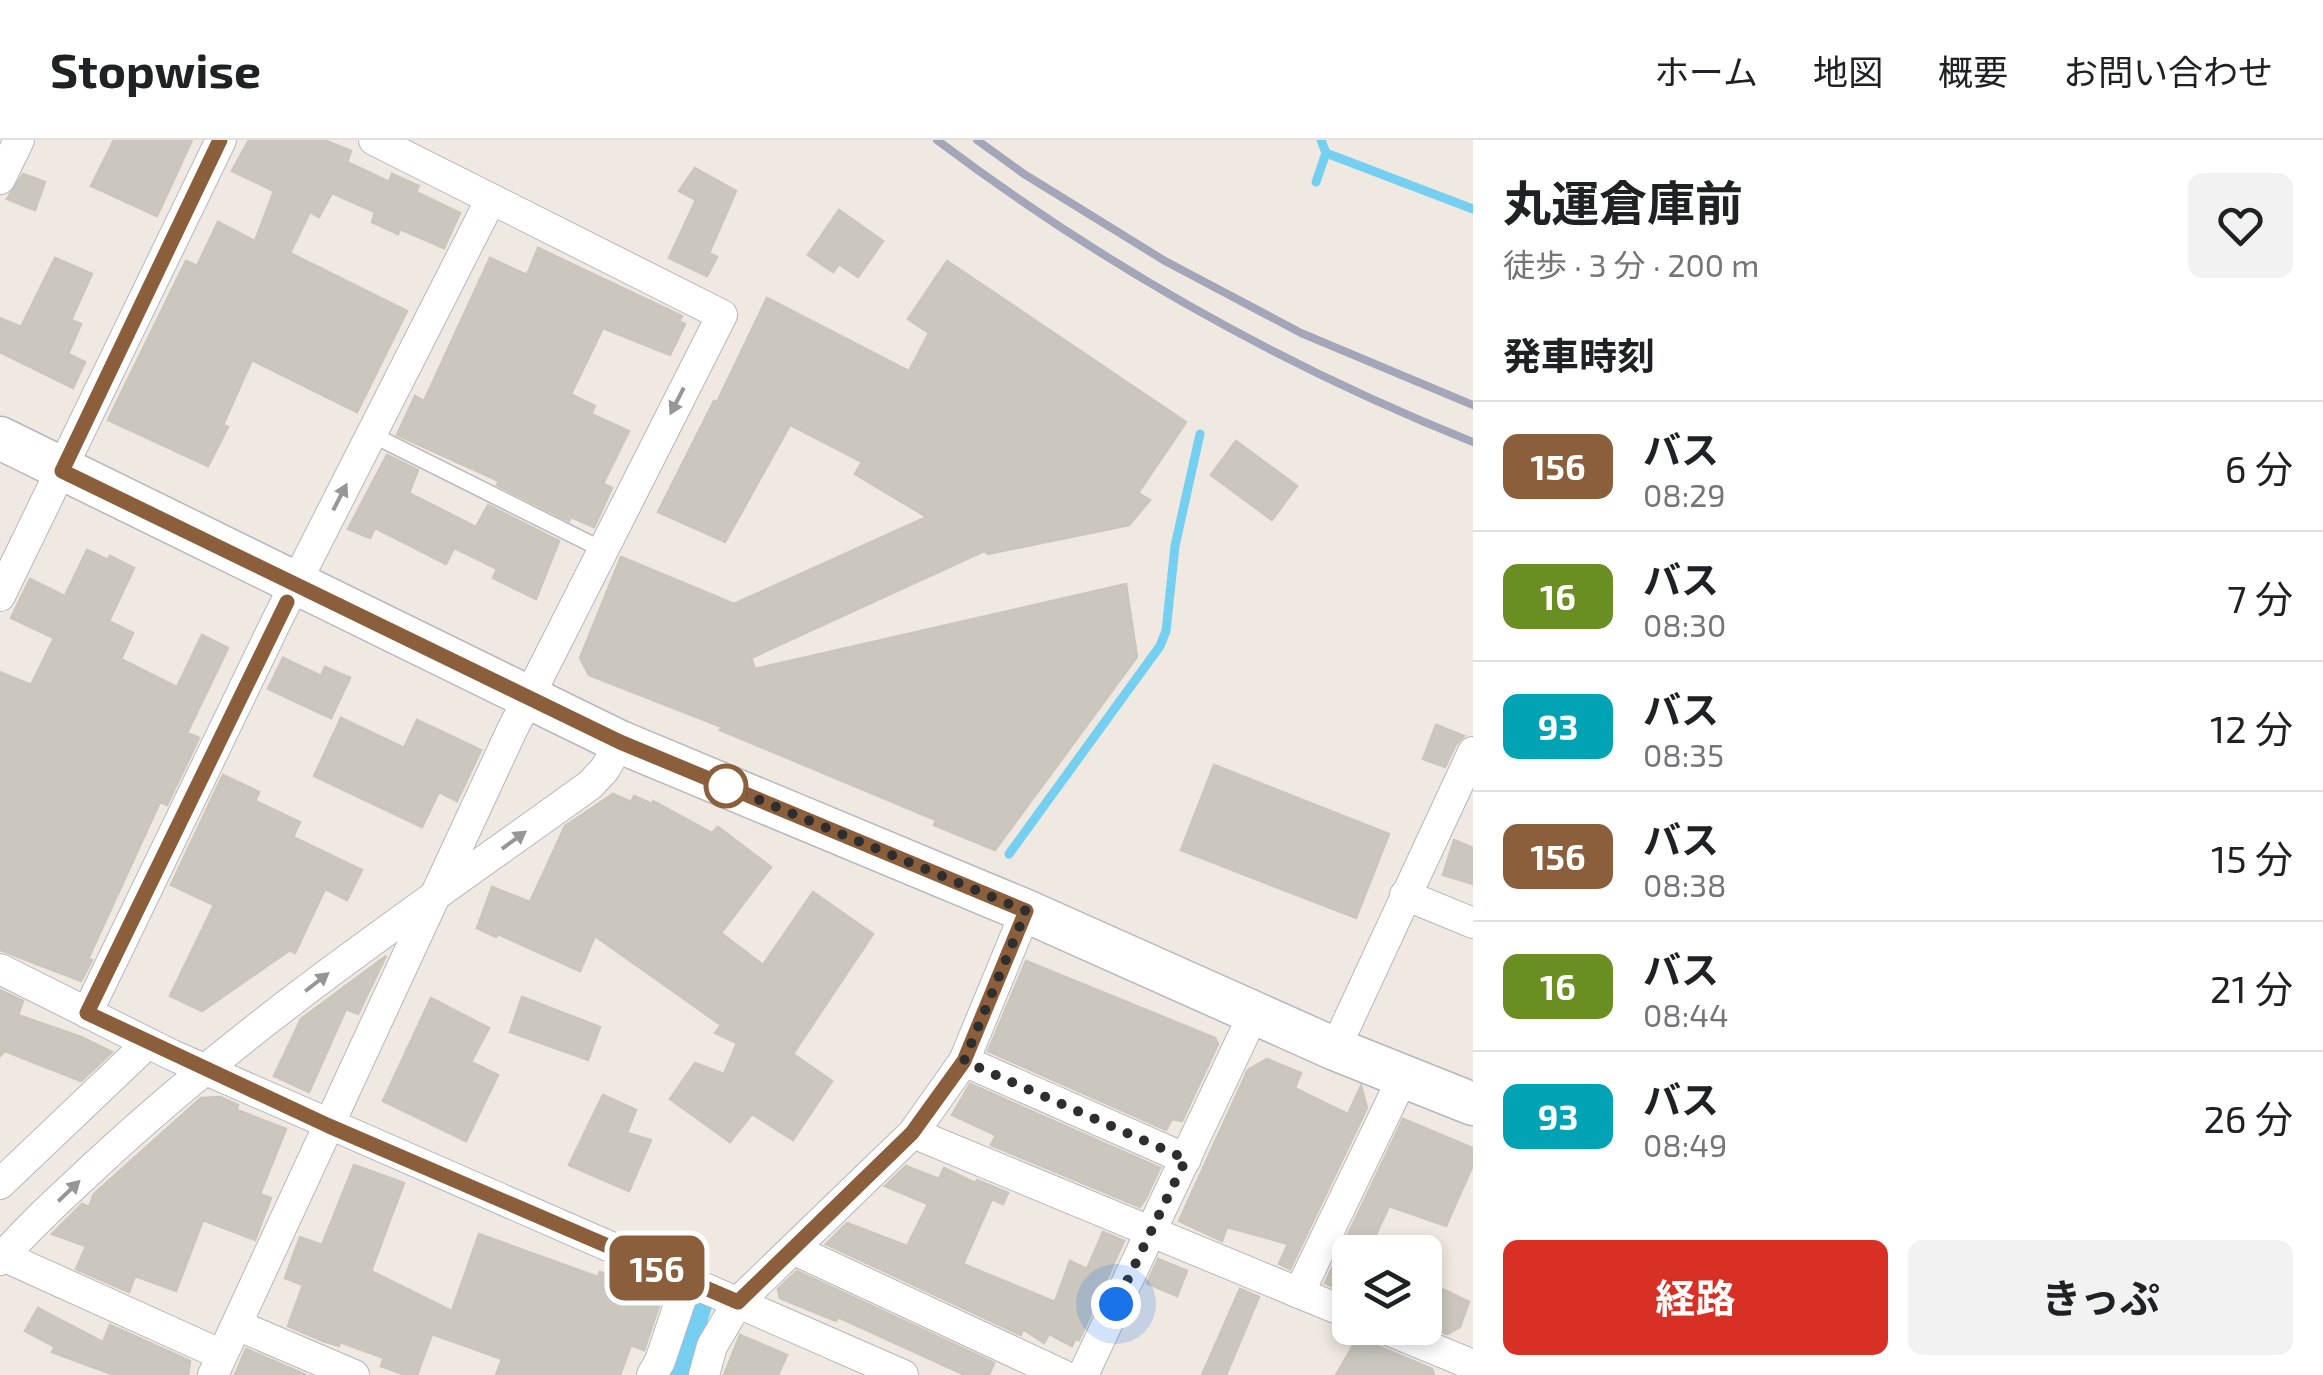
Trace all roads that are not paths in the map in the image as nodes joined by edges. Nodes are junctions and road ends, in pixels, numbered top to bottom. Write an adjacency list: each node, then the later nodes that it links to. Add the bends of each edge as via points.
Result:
1 (19, 140): 4 (street)
2 (220, 140): 8 (street)
3 (374, 140): 5 (street)
4 (0, 179)
5 (491, 198): 6 (street); 9 (street, one-way to 9, via 722,315)
6 (371, 434): 9 (lane); 10 (street, one-way to 6)
7 (0, 438): 8 (street)
8 (62, 471): 10 (street); 11 (street)
9 (601, 549): 12 (street)
10 (296, 584): 12 (street); 20 (street)
11 (0, 596)
12 (530, 700): 13 (street); 16 (street)
13 (620, 742): 16 (street, one-way to 13, via 590,785); 17 (street)
14 (1473, 752): 15 (street)
15 (1404, 895): 18 (street); 23 (street)
16 (435, 897): 25 (street, one-way to 16); 28 (street)
17 (1026, 911): 21 (street); 24 (street)
18 (1473, 923)
19 (0, 969): 20 (street)
20 (87, 1013): 22 (street)
21 (1254, 1013): 23 (street); 30 (street)
22 (147, 1044): 25 (street); 31 (street)
23 (1335, 1048): 26 (street)
24 (964, 1061): 29 (street); 30 (street)
25 (204, 1070): 28 (street); 34 (street, one-way to 25)
26 (1402, 1077): 27 (street); 36 (street)
27 (1473, 1104)
28 (329, 1126): 35 (street); 39 (street)
29 (912, 1133): 32 (street); 33 (street)
30 (1186, 1159): 32 (street)
31 (0, 1184)
32 (1150, 1234): 36 (street); 48 (street)
33 (796, 1250): 37 (street); 47 (street)
34 (2, 1258): 41 (street)
35 (688, 1281): 37 (street); 45 (street)
36 (1299, 1292): 38 (street)
37 (738, 1302): 43 (street); 46 (street)
38 (1332, 1306)
39 (236, 1325): 41 (street); 44 (street)
40 (1424, 1345): 42 (street)
41 (218, 1365)
42 (1473, 1365)
43 (894, 1373)
44 (354, 1375)
45 (652, 1375)
46 (704, 1375)
47 (1062, 1375)
48 (1082, 1375)

